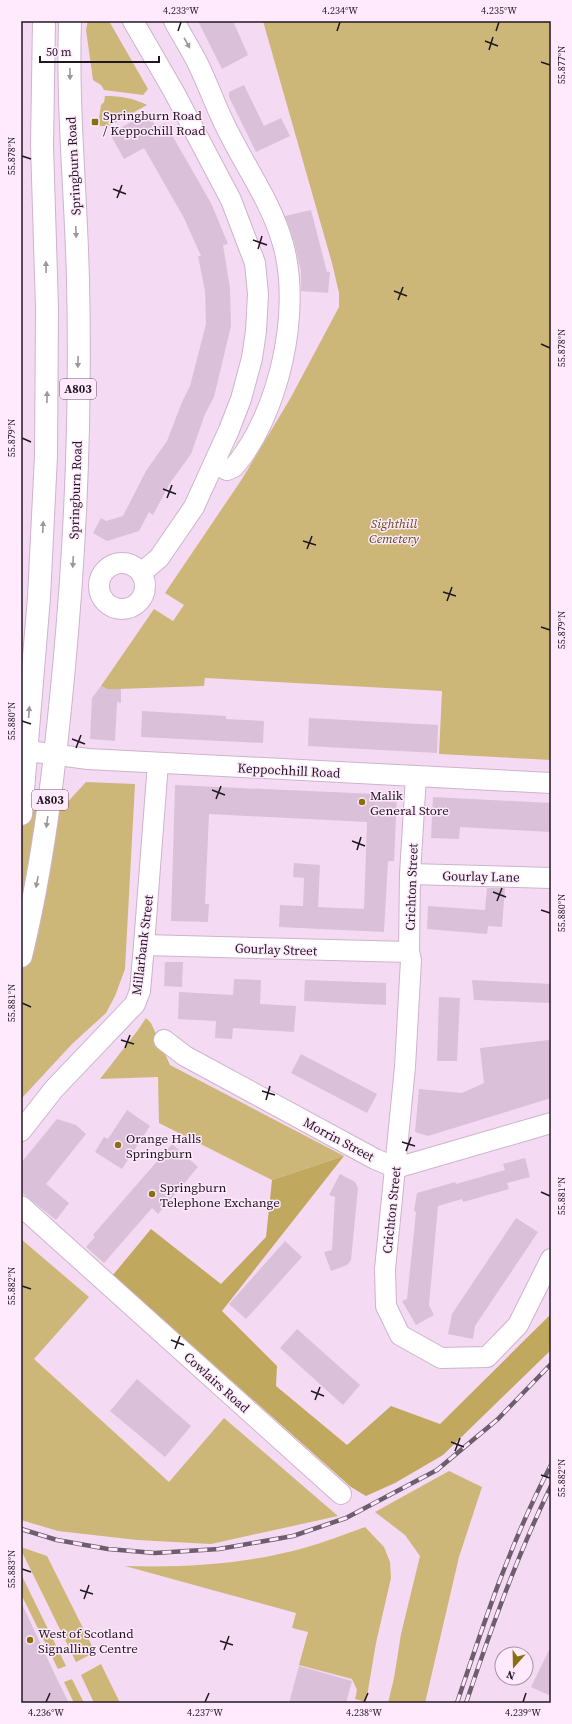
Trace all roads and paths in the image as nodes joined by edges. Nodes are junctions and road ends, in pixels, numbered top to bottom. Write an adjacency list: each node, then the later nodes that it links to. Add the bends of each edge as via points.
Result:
1 (44, 21): 7 (main road, A803, one-way to 1, via 39,597 46,456 47,300 42,145)
2 (70, 21): 8 (main road, Springburn Road / A803, one-way to 8, via 70,99 78,282 77,439 72,582)
3 (133, 21): 5 (street, via 231,200 255,263 258,307 252,358 239,404)
4 (174, 21): 5 (street, one-way to 5, via 274,218 283,243 290,280 288,323 283,355 274,390 261,422 234,467 227,470)
5 (215, 463): 6 (street, via 196,502 159,558)
6 (141, 573)
7 (24, 751): 8 (street, Keppochhill Road); 12 (main road, A803)
8 (55, 756): 9 (street, Keppochhill Road); 17 (main road, Springburn Road / A803, one-way to 17, via 38,880)
9 (158, 763): 10 (street, Keppochhill Road); 15 (street, Millarbank Street)
10 (416, 776): 11 (street, Keppochhill Road); 13 (street, Crichton Street)
11 (551, 783)
12 (21, 814)
13 (410, 874): 14 (street, Gourlay Lane); 16 (street, Crichton Street)
14 (551, 878)
15 (144, 945): 16 (street, Gourlay Street); 20 (street, Millarbank Street, via 140,991 135,1004 54,1089)
16 (409, 952): 21 (street, Crichton Street, via 411,960 405,1067)
17 (21, 956)
18 (164, 1040): 21 (street, Morrin Street, via 185,1056)
19 (551, 1123): 21 (street)
20 (21, 1131)
21 (396, 1168): 23 (street, Crichton Street, via 385,1269 386,1306 400,1335 441,1358 487,1357 518,1325)
22 (21, 1206): 24 (street, Cowlairs Road)
23 (551, 1259)
24 (341, 1494)

